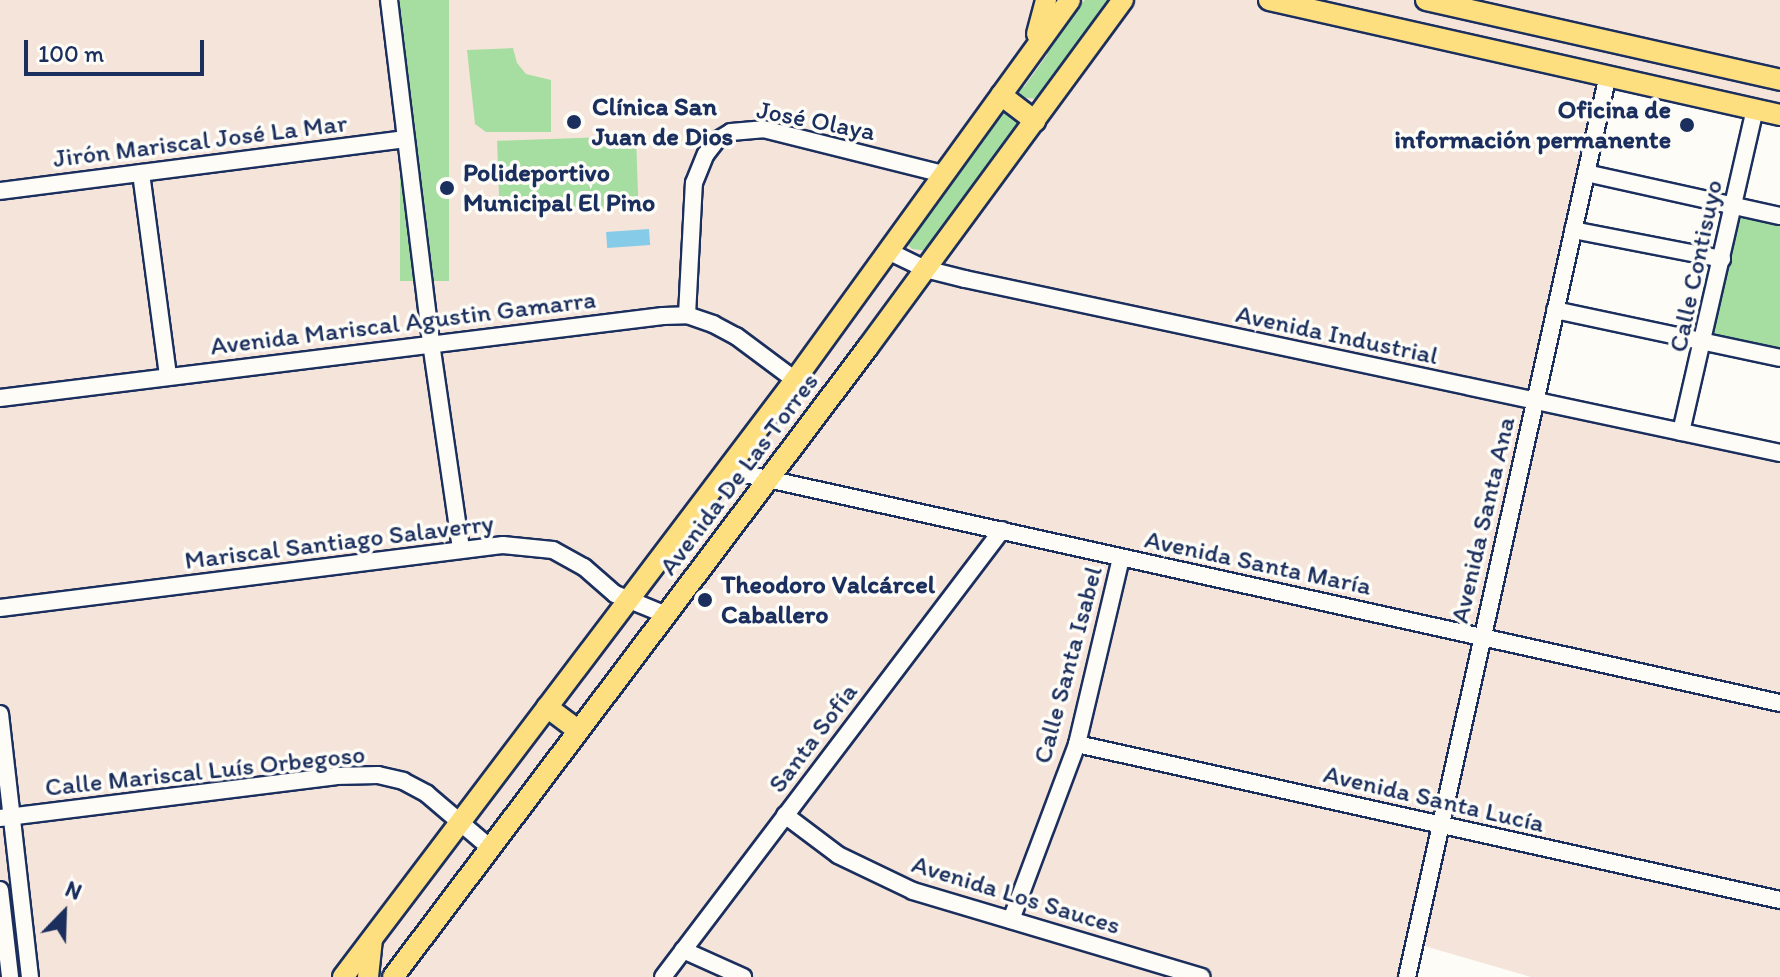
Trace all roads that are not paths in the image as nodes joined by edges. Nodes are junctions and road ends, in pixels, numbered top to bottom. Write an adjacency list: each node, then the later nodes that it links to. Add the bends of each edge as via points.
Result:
1 (389, 0): 15 (street)
2 (1046, 0): 8 (main road)
3 (1070, 0): 8 (main road, Avenida De Las Torres)
4 (1123, 0): 14 (main road, Avenida De Las Torres)
5 (1269, 0): 9 (main road)
6 (1426, 0): 7 (main road)
7 (1475, 6): 10 (main road)
8 (1026, 60): 11 (main road, Avenida De Las Torres)
9 (1608, 75): 12 (main road); 17 (street, Avenida Santa Ana)
10 (1780, 80)
11 (1001, 95): 14 (main road); 18 (main road, Avenida De Las Torres)
12 (1755, 109): 13 (main road); 20 (street, Calle Contisuyo)
13 (1780, 115)
14 (1035, 121): 25 (main road, Avenida De Las Torres)
15 (406, 139): 16 (street, Jirón Mariscal José La Mar); 29 (street)
16 (141, 173): 19 (street, Jirón Mariscal José La Mar); 31 (street)
17 (1586, 173): 20 (street); 22 (street, Avenida Santa Ana)
18 (944, 174): 23 (main road, Avenida De Las Torres); 27 (street, José Olaya, via 763,129 731,132 706,154 694,183)
19 (0, 191)
20 (1733, 206): 21 (street); 24 (street, Calle Contisuyo)
21 (1780, 216)
22 (1573, 230): 24 (street); 26 (street, Avenida Santa Ana)
23 (888, 251): 25 (street, Avenida Industrial); 32 (main road, Avenida De Las Torres)
24 (1722, 259): 28 (street, Calle Contisuyo)
25 (925, 269): 34 (street, Avenida Industrial); 38 (main road, Avenida De Las Torres)
26 (1555, 310): 28 (street); 34 (street, Avenida Santa Ana)
27 (687, 315): 29 (street, Avenida Mariscal Agustin Gamarra); 32 (street, Avenida Mariscal Agustin Gamarra, via 736,336)
28 (1704, 341): 30 (street); 35 (street, Calle Contisuyo)
29 (431, 343): 31 (street, Avenida Mariscal Agustin Gamarra); 40 (street)
30 (1780, 358)
31 (168, 376): 33 (street, Avenida Mariscal Agustin Gamarra)
32 (795, 380): 37 (main road, Avenida De Las Torres)
33 (0, 398)
34 (1534, 402): 35 (street, Avenida Industrial); 45 (street, Avenida Santa Ana)
35 (1681, 432): 36 (street, Avenida Industrial)
36 (1780, 453)
37 (727, 470): 38 (street, Avenida Santa María); 42 (main road, Avenida De Las Torres)
38 (767, 479): 39 (street, Avenida Santa María); 44 (main road, Avenida De Las Torres)
39 (1002, 530): 41 (street, Avenida Santa María); 51 (street, Santa Sofía)
40 (461, 549): 42 (street, Mariscal Santiago Salaverry, via 503,545 553,550); 43 (street, Mariscal Santiago Salaverry)
41 (1121, 558): 45 (street, Avenida Santa María); 50 (street, Calle Santa Isabel)
42 (628, 601): 44 (street, Mariscal Santiago Salaverry); 47 (main road, Avenida De Las Torres)
43 (0, 608)
44 (666, 615): 49 (main road, Avenida De Las Torres)
45 (1482, 636): 46 (street, Avenida Santa María); 54 (street, Avenida Santa Ana)
46 (1780, 703)
47 (547, 707): 49 (main road); 53 (main road, Avenida De Las Torres)
48 (0, 714): 52 (street)
49 (578, 730): 55 (main road, Avenida De Las Torres)
50 (1077, 744): 54 (street, Avenida Santa Lucía); 59 (street, Calle Santa Isabel)
51 (785, 815): 59 (street, Avenida Los Sauces, via 838,855 913,891); 61 (street, Santa Sofía)
52 (6, 817): 53 (street, Calle Mariscal Luís Orbegoso, via 378,775 403,781); 57 (street)
53 (461, 821): 55 (street, Calle Mariscal Luís Orbegoso); 60 (main road, Avenida De Las Torres)
54 (1442, 823): 58 (street, Avenida Santa Lucía); 70 (street, Avenida Santa Ana)
55 (489, 847): 66 (main road, Avenida De Las Torres)
56 (1, 896): 57 (street); 62 (street)
57 (21, 900): 63 (street)
58 (1780, 900)
59 (1011, 920): 69 (street, Avenida Los Sauces)
60 (373, 937): 64 (main road, Avenida De Las Torres); 65 (main road)
61 (683, 950): 67 (street, Santa Sofía); 68 (street)
62 (10, 977)
63 (30, 977)
64 (343, 977)
65 (368, 977)
66 (393, 977)
67 (663, 977)
68 (743, 977)
69 (1201, 977)
70 (1407, 977)

